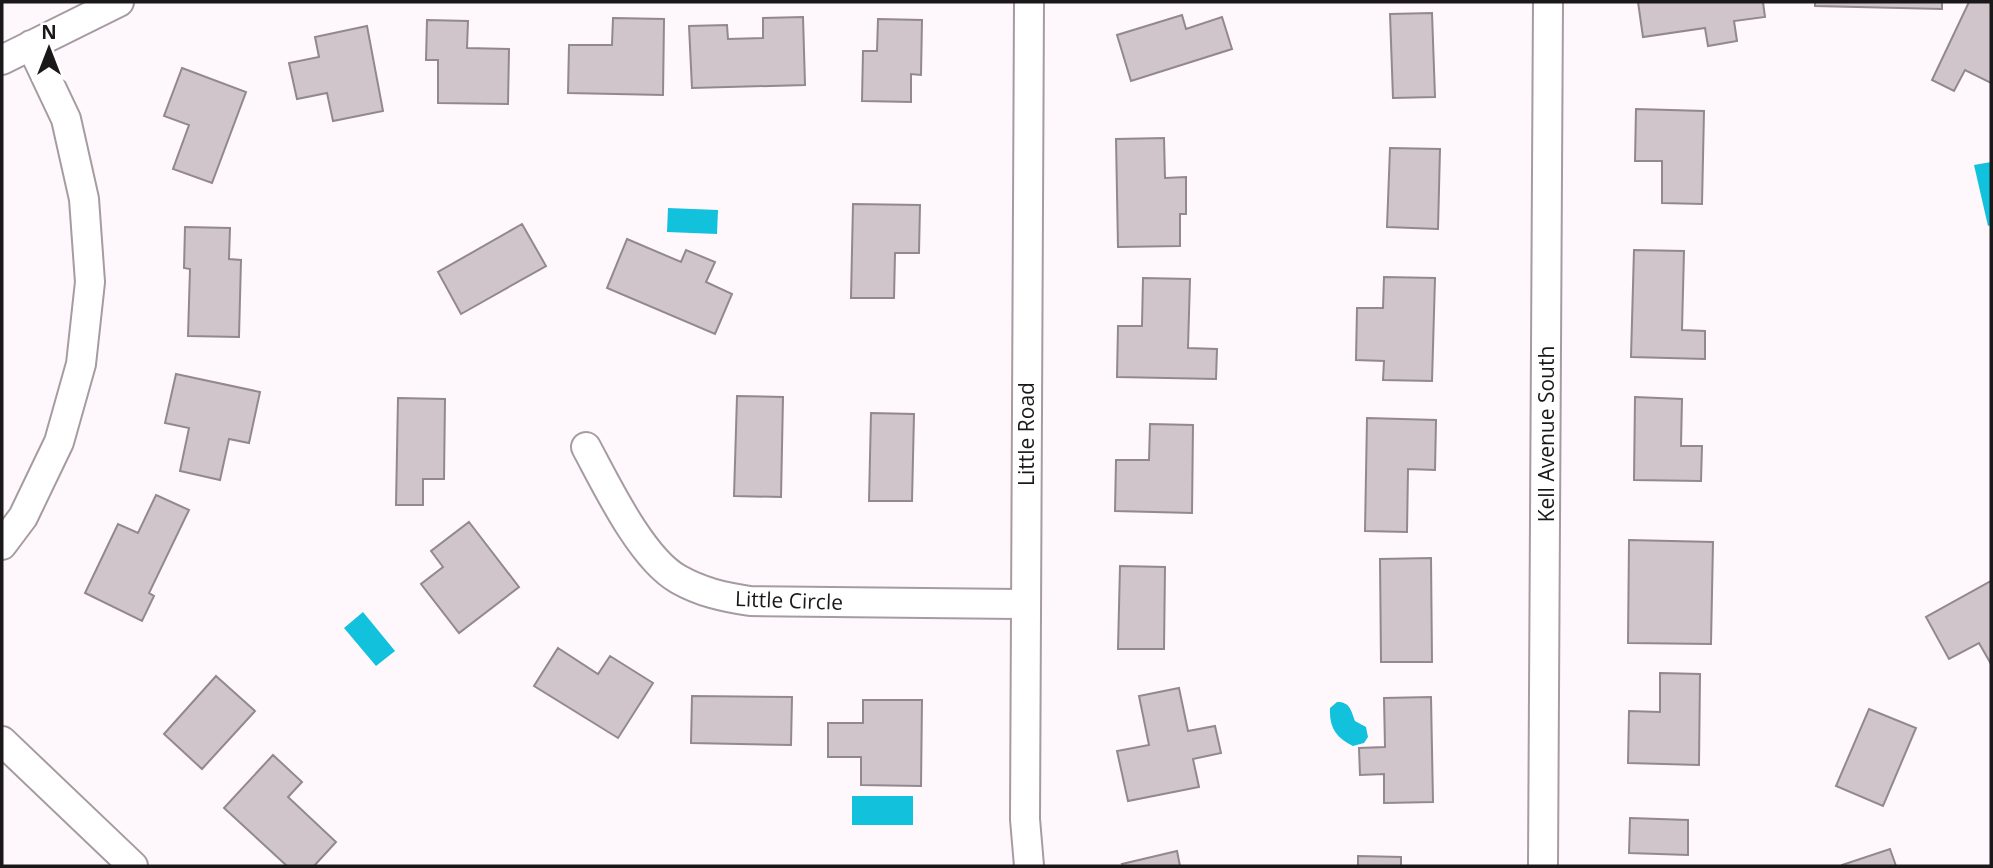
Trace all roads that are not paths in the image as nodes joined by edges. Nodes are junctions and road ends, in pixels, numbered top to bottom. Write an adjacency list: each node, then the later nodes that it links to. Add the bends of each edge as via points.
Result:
1 (119, 2): 4 (street)
2 (1029, 2): 8 (street, Little Road)
3 (1548, 2): 12 (street, Kell Avenue South)
4 (32, 44): 5 (street); 7 (street, via 65,119 84,199 90,282 81,364 60,442 23,517)
5 (2, 60)
6 (586, 447): 8 (street, Little Circle, via 648,551 675,578 713,595 750,601)
7 (2, 545)
8 (1025, 604): 11 (street, Little Road)
9 (2, 741): 10 (street)
10 (133, 866)
11 (1029, 866)
12 (1543, 866)

